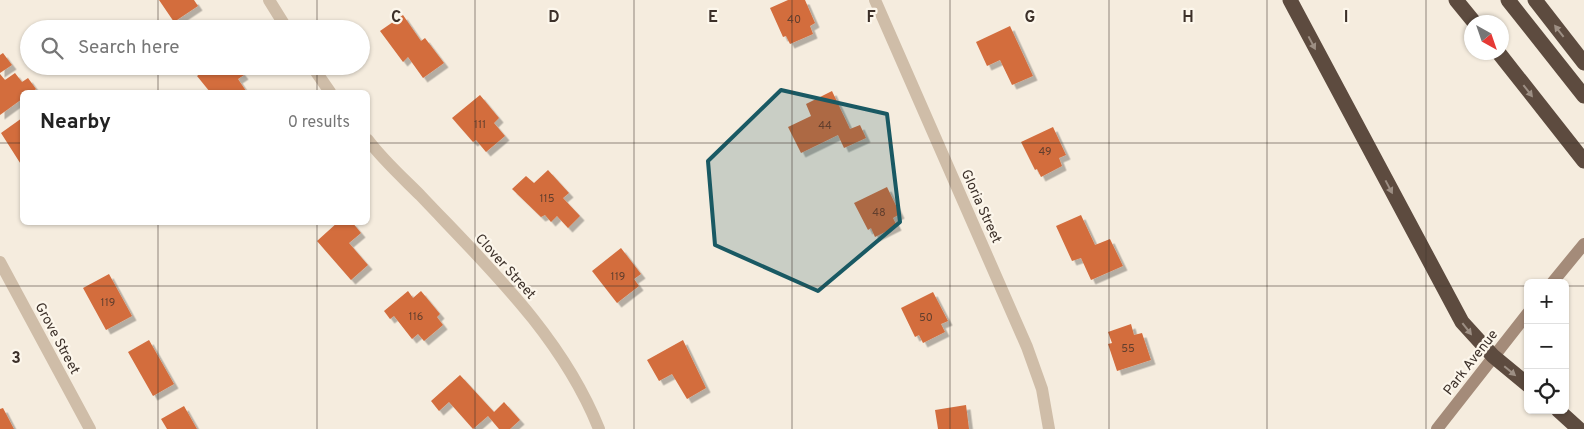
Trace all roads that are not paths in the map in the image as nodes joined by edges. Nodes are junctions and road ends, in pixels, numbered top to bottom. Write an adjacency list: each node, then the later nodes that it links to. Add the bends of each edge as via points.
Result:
1 (269, 0): 8 (street)
2 (875, 0): 25 (street, Gloria Street, via 1027,347 1042,389)
3 (1290, 0): 20 (highway, one-way to 20, via 1457,314)
4 (1456, 0): 7 (highway)
5 (1508, 0): 13 (highway)
6 (1535, 0): 10 (highway, one-way to 6)
7 (1468, 15)
8 (281, 20)
9 (1504, 60): 15 (highway, one-way to 15)
10 (1584, 63)
11 (318, 75): 12 (street)
12 (329, 90)
13 (1584, 96)
14 (370, 142): 24 (street, Clover Street, via 547,335 572,372)
15 (1582, 158)
16 (1584, 244): 18 (main road)
17 (0, 262): 23 (street, Grove Street)
18 (1555, 279)
19 (1524, 318): 20 (main road, Park Avenue)
20 (1493, 356): 21 (highway, one-way to 21); 26 (main road, Park Avenue)
21 (1524, 382)
22 (1562, 414): 27 (highway)
23 (90, 429)
24 (599, 429)
25 (1050, 429)
26 (1437, 429)
27 (1579, 429)

